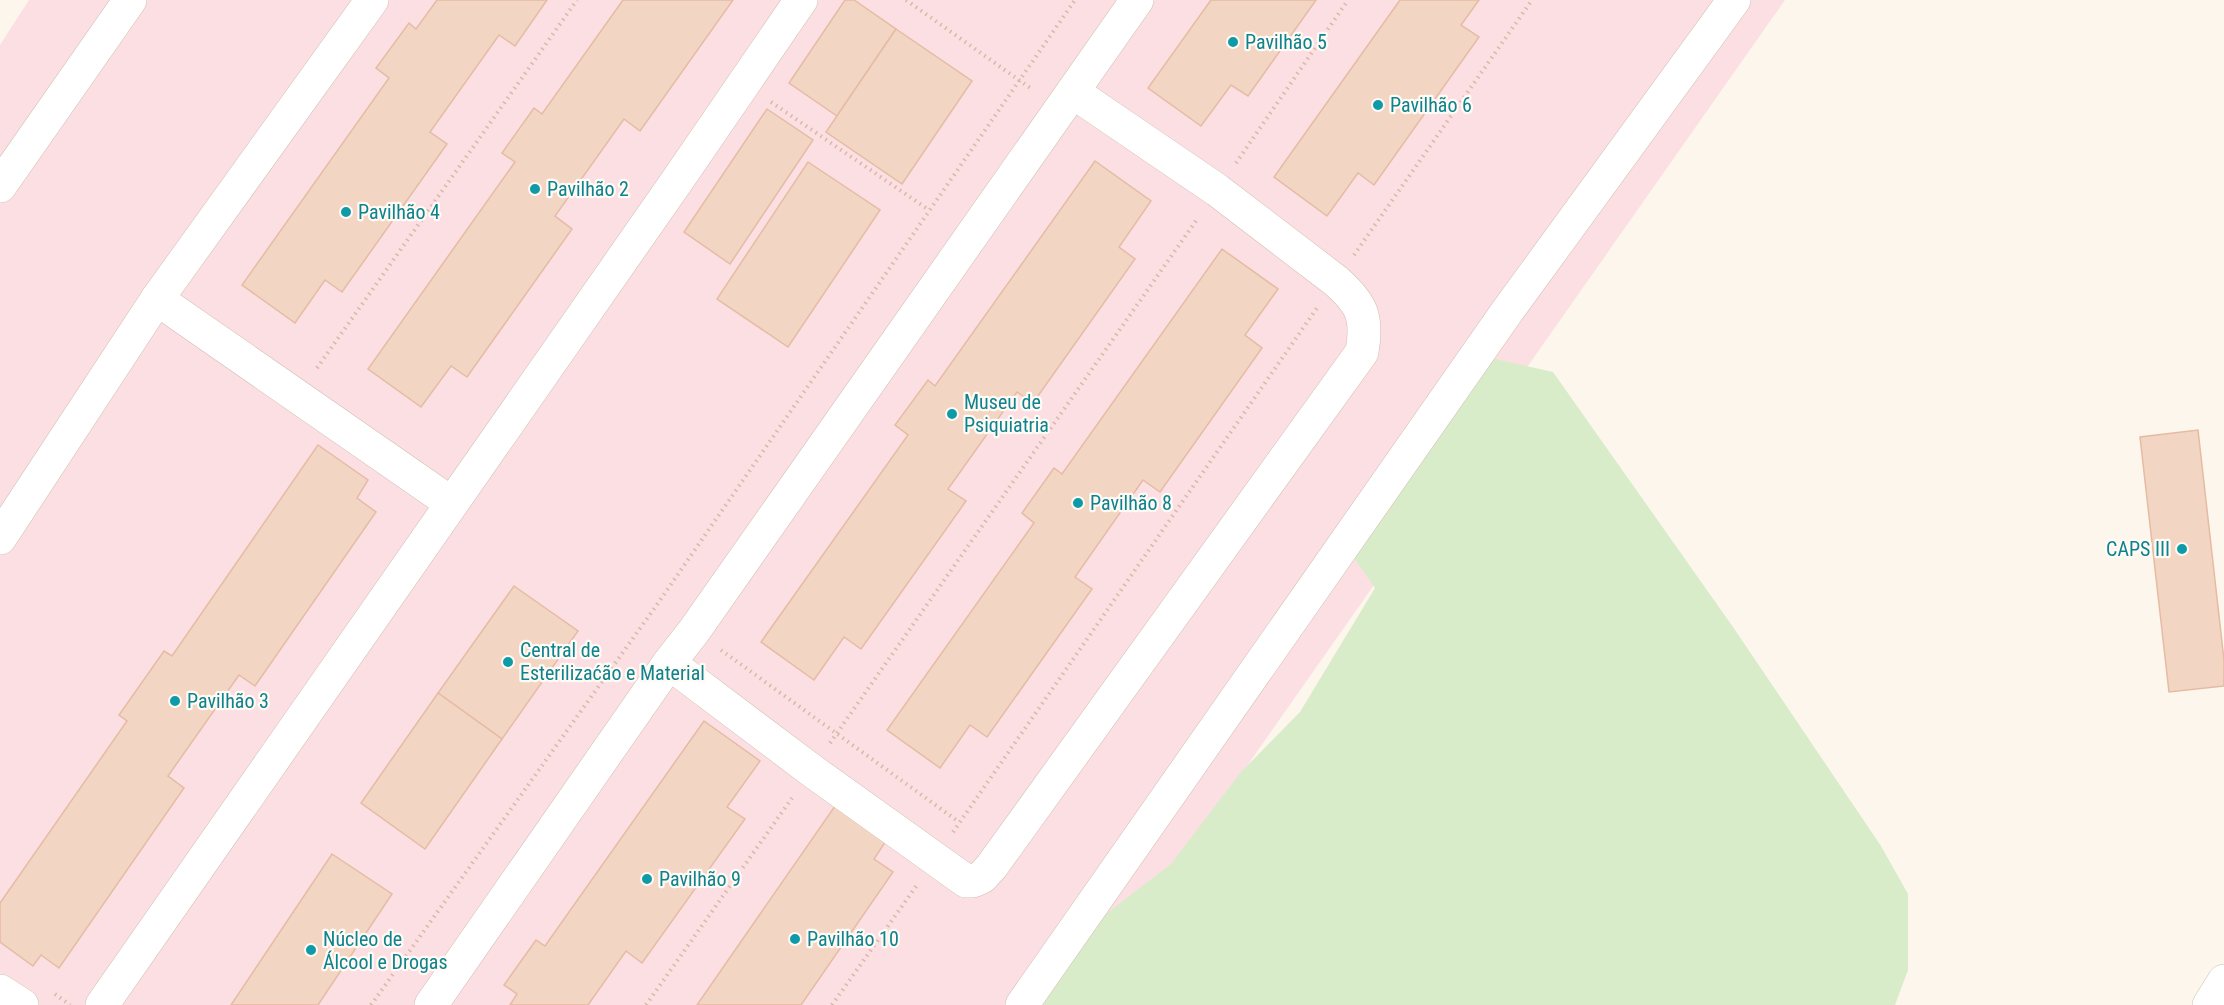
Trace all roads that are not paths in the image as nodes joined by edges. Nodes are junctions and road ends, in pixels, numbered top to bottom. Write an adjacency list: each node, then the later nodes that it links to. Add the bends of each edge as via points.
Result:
1 (130, 0): 7 (street)
2 (372, 0): 8 (street)
3 (801, 0): 9 (street)
4 (1137, 0): 6 (street)
5 (1734, 0): 17 (street, via 1506,313)
6 (1073, 92): 11 (street); 11 (street, via 1217,190 1336,280 1354,297 1361,312 1365,332 1362,352 992,866 973,881 966,881 935,859)
7 (0, 186)
8 (157, 298): 9 (street); 10 (street)
9 (451, 503): 15 (street)
10 (0, 538)
11 (669, 663): 16 (street)
12 (2224, 981): 18 (street)
13 (0, 991): 14 (street)
14 (22, 1005)
15 (102, 1005)
16 (431, 1005)
17 (1022, 1005)
18 (2209, 1005)

